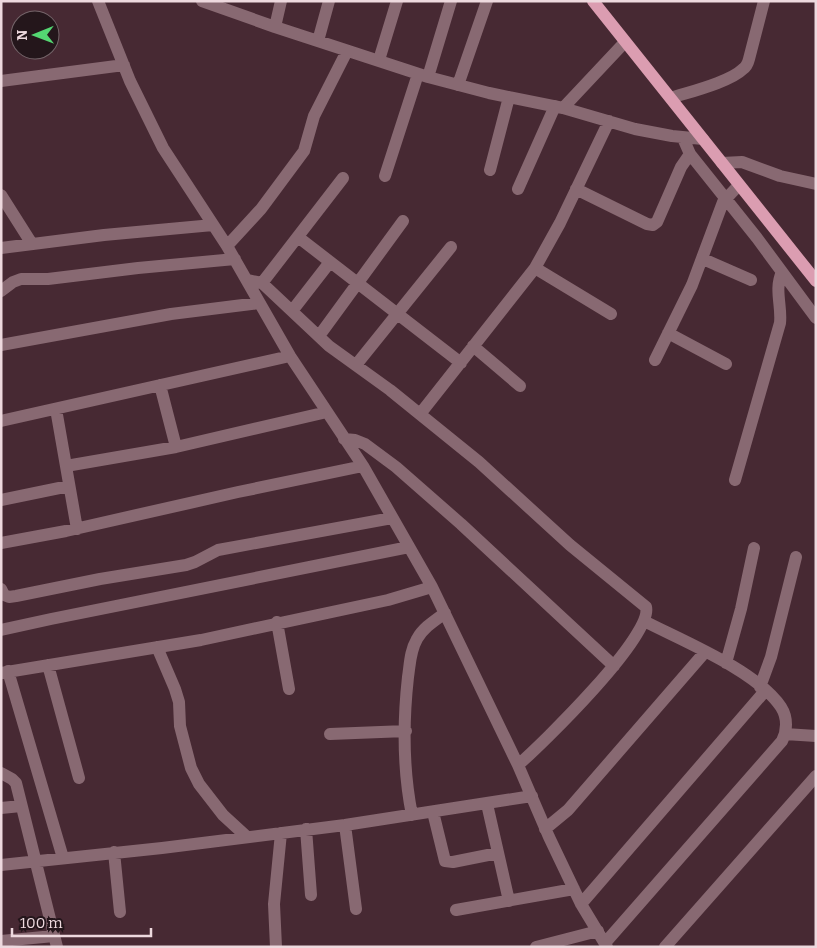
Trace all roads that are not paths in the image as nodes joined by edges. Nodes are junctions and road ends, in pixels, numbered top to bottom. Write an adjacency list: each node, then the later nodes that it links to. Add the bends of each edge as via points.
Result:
1 (98, 1): 15 (street)
2 (202, 1): 10 (street)
3 (281, 1): 10 (street)
4 (329, 1): 11 (street)
5 (397, 1): 14 (street)
6 (451, 1): 16 (street)
7 (487, 1): 18 (street)
8 (593, 1): 12 (main road)
9 (764, 1): 20 (street, via 745,68 738,74)
10 (274, 27): 11 (street)
11 (318, 41): 13 (street)
12 (626, 42): 20 (main road); 21 (street)
13 (347, 50): 14 (street); 42 (street, via 314,116 304,151)
14 (379, 60): 16 (street)
15 (124, 65): 17 (street); 37 (street, via 163,148)
16 (423, 75): 18 (street); 28 (street)
17 (1, 81)
18 (458, 85): 19 (street)
19 (509, 97): 21 (street); 27 (street)
20 (671, 98): 24 (main road)
21 (559, 107): 22 (street); 32 (street)
22 (609, 121): 23 (street); 33 (street)
23 (683, 138): 24 (street); 25 (street)
24 (703, 139): 26 (main road)
25 (690, 154): 33 (street, via 653,225); 35 (street)
26 (722, 163): 30 (street, via 742,162 780,176); 31 (main road)
27 (490, 170)
28 (386, 176)
29 (343, 178): 39 (street)
30 (816, 184)
31 (739, 185): 35 (street); 38 (main road)
32 (518, 189)
33 (576, 189): 48 (street)
34 (1, 195): 41 (street)
35 (725, 198): 40 (street); 46 (street)
36 (403, 222): 54 (street)
37 (213, 225): 41 (street); 42 (street)
38 (772, 226): 40 (street); 52 (main road)
39 (298, 237): 47 (street); 53 (street)
40 (757, 238): 49 (street)
41 (32, 244): 44 (street)
42 (227, 246): 45 (street)
43 (451, 247): 58 (street)
44 (1, 248)
45 (235, 259): 50 (street); 55 (street, via 48,279 21,279)
46 (703, 259): 51 (street); 61 (street)
47 (330, 262): 54 (street); 57 (street)
48 (535, 268): 59 (street); 64 (street)
49 (782, 272): 60 (street); 80 (street, via 777,288 780,323)
50 (247, 280): 53 (street); 56 (street)
51 (751, 280)
52 (816, 281)
53 (262, 283): 57 (street)
54 (358, 284): 58 (street); 62 (street)
55 (1, 291)
56 (259, 303): 63 (street, via 171,314); 65 (street)
57 (292, 311): 62 (street)
58 (398, 314): 67 (street); 69 (street)
59 (611, 314)
60 (816, 318)
61 (668, 333): 66 (street); 68 (street)
62 (319, 336): 69 (street)
63 (1, 345)
64 (473, 346): 67 (street); 71 (street)
65 (290, 356): 70 (street); 73 (street)
66 (655, 360)
67 (461, 363): 74 (street)
68 (726, 364)
69 (356, 365): 74 (street)
70 (160, 385): 72 (street); 77 (street)
71 (520, 386)
72 (56, 409): 75 (street); 78 (street)
73 (327, 412): 76 (street); 77 (street)
74 (420, 414): 92 (street, via 479,462 570,545 643,603 648,612)
75 (1, 421)
76 (344, 438): 79 (street); 99 (street, via 365,444 396,467)
77 (176, 447): 78 (street)
78 (66, 466): 81 (street)
79 (363, 466): 83 (street); 84 (street)
80 (735, 480)
81 (69, 486): 82 (street); 84 (street)
82 (1, 500)
83 (392, 518): 86 (street); 90 (street, via 218,550 186,565 16,596 4,595)
84 (77, 529): 85 (street)
85 (1, 543)
86 (409, 547): 89 (street); 94 (street)
87 (754, 548): 97 (street)
88 (796, 557): 102 (street)
89 (432, 587): 91 (street); 93 (street, via 388,600)
90 (1, 588)
91 (444, 613): 103 (street, via 426,627 411,654); 107 (street)
92 (644, 621): 96 (street); 99 (street)
93 (277, 622): 95 (street); 101 (street)
94 (1, 630)
95 (157, 647): 98 (street); 121 (street, via 179,702 180,726 191,768 223,815)
96 (706, 652): 97 (street); 118 (street, via 568,810)
97 (726, 663): 102 (street)
98 (48, 664): 100 (street); 110 (street)
99 (614, 666): 107 (street)
100 (5, 672): 124 (street)
101 (289, 689)
102 (763, 689): 105 (street, via 782,708); 130 (street)
103 (406, 731): 104 (street); 116 (street, via 406,774)
104 (330, 734)
105 (785, 734): 106 (street); 137 (street)
106 (816, 736)
107 (518, 765): 111 (street)
108 (1, 773): 113 (street, via 16,783)
109 (816, 776): 140 (street)
110 (79, 778)
111 (532, 796): 112 (street); 118 (street)
112 (487, 804): 115 (street); 123 (street)
113 (21, 806): 114 (street); 125 (street)
114 (1, 808)
115 (433, 812): 116 (street); 123 (street, via 445,861)
116 (412, 815): 117 (street)
117 (345, 824): 119 (street); 131 (street)
118 (546, 829): 127 (street)
119 (306, 830): 120 (street); 128 (street)
120 (281, 832): 121 (street); 138 (street, via 274,904)
121 (247, 837): 122 (street)
122 (114, 852): 124 (street); 133 (street)
123 (498, 853): 129 (street)
124 (63, 858): 125 (street)
125 (34, 861): 126 (street); 136 (street)
126 (1, 865)
127 (574, 889): 129 (street); 130 (street)
128 (312, 895)
129 (509, 901): 132 (street)
130 (582, 904): 134 (street)
131 (356, 909)
132 (456, 910)
133 (120, 912)
134 (598, 931): 137 (street); 139 (street)
135 (1, 941): 136 (street)
136 (56, 941)
137 (606, 945)
138 (276, 947)
139 (536, 947)
140 (665, 947)

